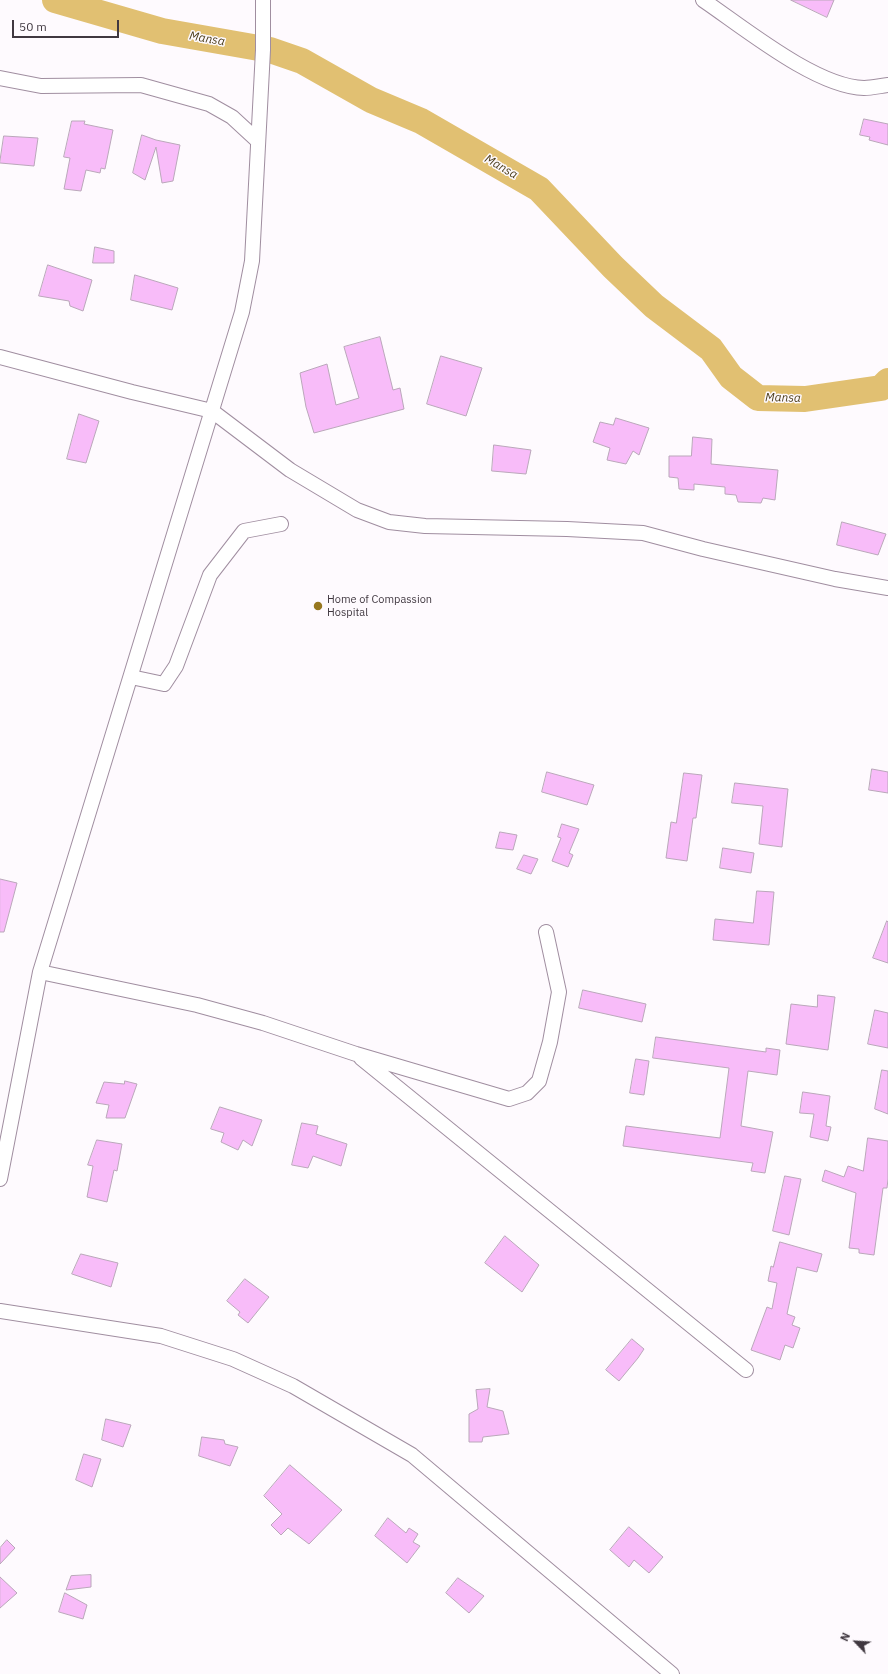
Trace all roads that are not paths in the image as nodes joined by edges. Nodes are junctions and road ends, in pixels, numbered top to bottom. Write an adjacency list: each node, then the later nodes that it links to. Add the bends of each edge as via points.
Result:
1 (263, 0): 5 (street)
2 (703, 0): 4 (street, via 787,58 831,82 863,88)
3 (0, 78): 5 (street, via 41,86 141,85 209,104 232,117)
4 (888, 85)
5 (258, 141): 7 (street, via 252,261 242,312)
6 (0, 357): 7 (street)
7 (212, 411): 9 (street, via 290,470 357,510 389,522 643,532 703,549 835,579); 10 (street)
8 (281, 524): 10 (street, via 244,530 210,575 176,666 164,684)
9 (888, 588)
10 (131, 677): 12 (street)
11 (546, 932): 13 (street, via 558,992 550,1042 539,1081 527,1093 509,1099)
12 (40, 972): 13 (street, via 204,1007 263,1023); 14 (street)
13 (356, 1054): 16 (street)
14 (0, 1179)
15 (0, 1311): 17 (street, via 161,1336 233,1359 293,1386 412,1455)
16 (746, 1370)
17 (672, 1674)

